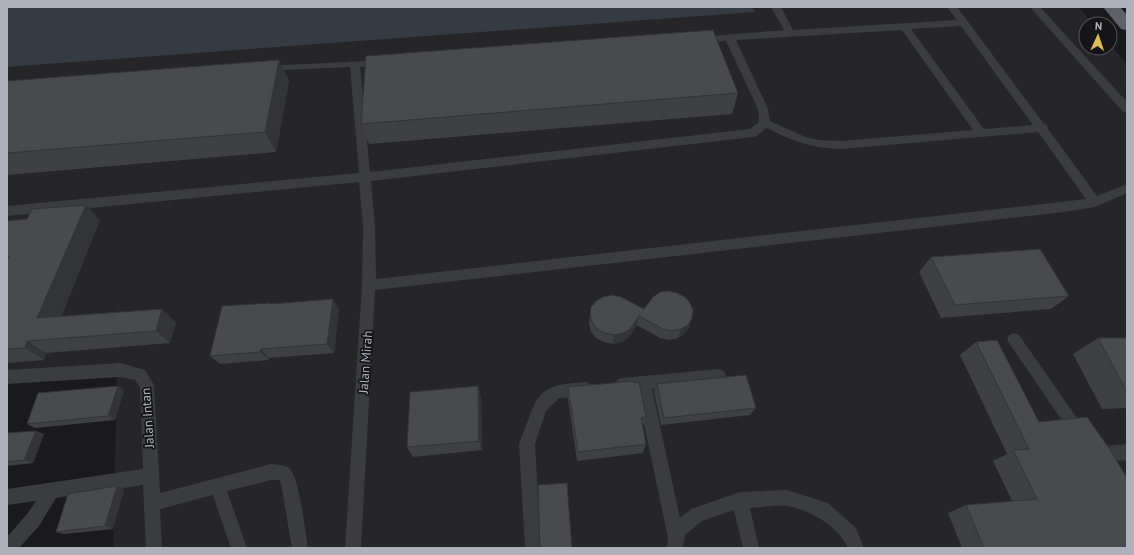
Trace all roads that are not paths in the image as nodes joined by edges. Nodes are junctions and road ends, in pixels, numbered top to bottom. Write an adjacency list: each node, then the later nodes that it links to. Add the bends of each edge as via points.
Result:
1 (776, 7): 8 (lane)
2 (952, 7): 5 (lane)
3 (1035, 7): 14 (lane)
4 (1111, 7): 6 (highway)
5 (964, 23): 7 (lane); 16 (lane)
6 (1127, 25)
7 (905, 27): 8 (lane); 17 (lane)
8 (790, 33): 9 (lane)
9 (730, 38): 10 (lane); 15 (lane, via 763,109)
10 (690, 41)
11 (395, 61): 12 (lane)
12 (355, 64): 13 (lane); 18 (lane, Jalan Mirah)
13 (252, 70)
14 (1127, 109)
15 (765, 123): 17 (lane, via 802,140 819,144 841,145); 18 (lane, via 753,133)
16 (1043, 128): 17 (lane); 20 (lane)
17 (982, 134)
18 (365, 177): 21 (lane); 22 (lane, Jalan Mirah, via 369,227)
19 (1127, 188): 20 (lane)
20 (1095, 202): 22 (lane)
21 (7, 211)
22 (369, 286): 39 (lane, Jalan Mirah)
23 (1014, 339): 27 (lane, via 1097,461)
24 (720, 376): 26 (lane)
25 (7, 377): 28 (lane, Jalan Intan, via 120,370 140,375 147,385)
26 (643, 383): 34 (lane); 40 (lane, via 555,392 540,407 527,444)
27 (1127, 452)
28 (151, 476): 30 (lane); 33 (lane, Jalan Intan)
29 (218, 487): 33 (lane); 37 (lane); 38 (lane, via 271,472 283,473 288,480)
30 (52, 490): 31 (lane); 35 (lane, via 33,520)
31 (7, 497)
32 (740, 500): 34 (lane, via 697,515 677,531); 41 (lane); 42 (lane, via 787,498 822,510 850,534)
33 (152, 503): 36 (lane, Jalan Intan)
34 (675, 543)
35 (8, 548)
36 (154, 548)
37 (239, 548)
38 (300, 548)
39 (353, 548)
40 (533, 548)
41 (751, 548)
42 (856, 548)

